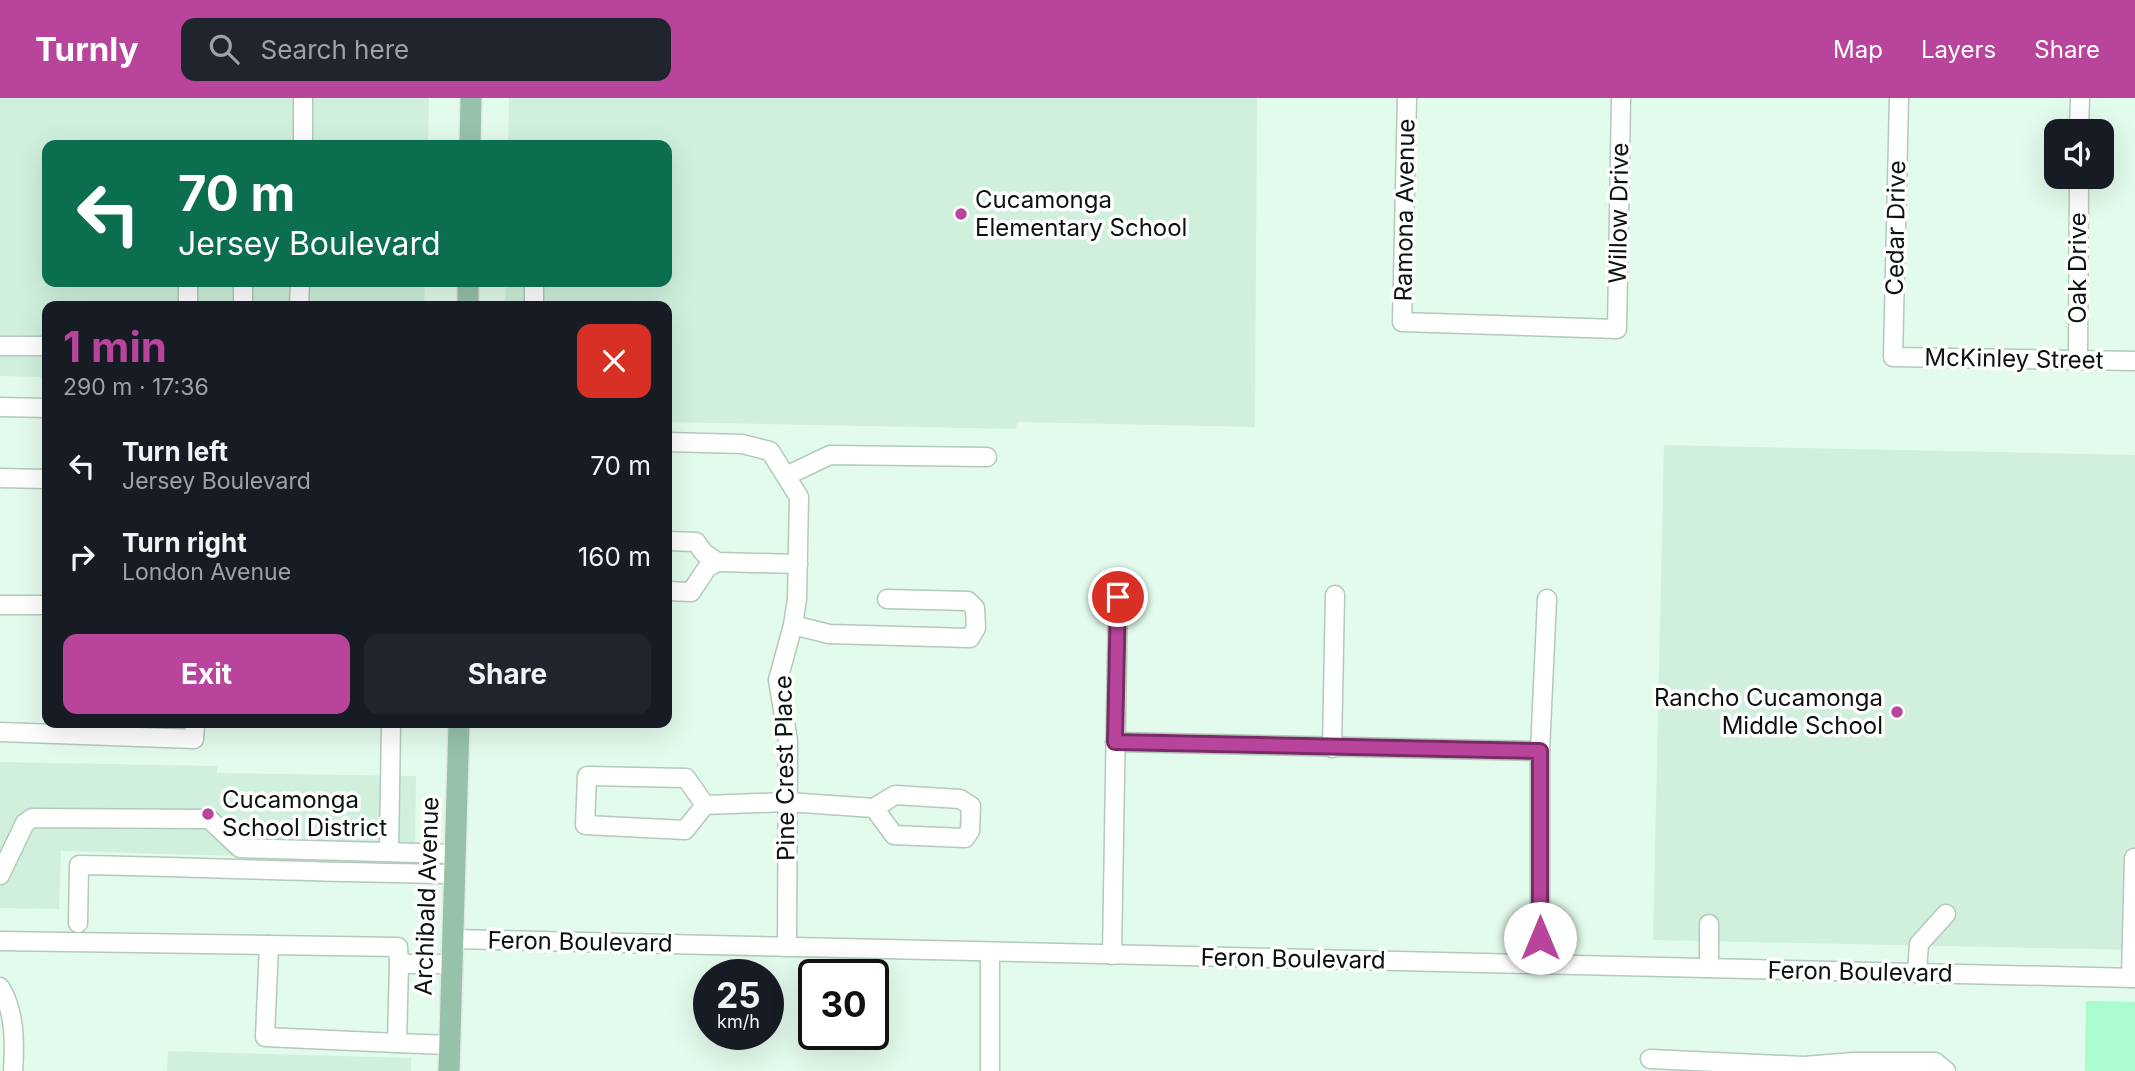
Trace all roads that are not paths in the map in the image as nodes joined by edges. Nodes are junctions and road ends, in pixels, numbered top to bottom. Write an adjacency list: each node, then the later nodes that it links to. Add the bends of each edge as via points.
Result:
1 (303, 98): 8 (street)
2 (471, 98): 9 (main road)
3 (1407, 98): 11 (street, Ramona Avenue, via 1402,322)
4 (1621, 98): 11 (street, Willow Drive)
5 (1899, 98): 14 (street, Cedar Drive)
6 (2080, 98): 7 (street)
7 (2079, 119)
8 (303, 140)
9 (470, 140)
10 (2079, 189): 15 (street, Oak Drive)
11 (1617, 329)
12 (0, 346): 13 (street)
13 (42, 346)
14 (1893, 358): 15 (street, McKinley Street)
15 (2078, 360): 16 (street, McKinley Street)
16 (2135, 361)
17 (0, 407): 18 (street)
18 (42, 408)
19 (672, 442): 21 (street, Pine Crest Place, via 742,444 770,451)
20 (987, 457): 21 (street, via 830,455)
21 (786, 476): 26 (street, Pine Crest Place, via 799,497)
22 (0, 478): 23 (street)
23 (42, 479)
24 (672, 541): 25 (street, via 696,542)
25 (717, 562): 26 (street); 27 (street, via 707,568 691,592)
26 (797, 564): 34 (street, Pine Crest Place)
27 (672, 591)
28 (1335, 595): 42 (street)
29 (1118, 597): 41 (street)
30 (887, 599): 34 (street, via 968,601 975,607 975,628 970,638 830,634)
31 (1547, 599): 43 (street)
32 (0, 604): 33 (street)
33 (42, 605)
34 (793, 625): 44 (street, Pine Crest Place, via 778,680 788,741)
35 (54, 728): 39 (street); 40 (street)
36 (195, 728): 39 (street, via 194,739)
37 (391, 728): 47 (street)
38 (459, 728): 49 (main road, Archibald Avenue)
39 (123, 730)
40 (0, 732)
41 (1115, 742): 42 (street); 59 (street)
42 (1332, 748): 43 (street)
43 (1540, 751): 62 (street)
44 (787, 802): 45 (street); 46 (street); 57 (street, Pine Crest Place)
45 (705, 806): 45 (street, via 685,778 587,776 585,825 685,830)
46 (874, 808): 46 (street, via 895,795 960,799 971,806 970,831 965,838 894,835)
47 (389, 852): 49 (street); 50 (street, via 240,848 209,819 32,818 25,823)
48 (2134, 858): 65 (street)
49 (455, 864): 52 (street, via 324,873 79,864); 54 (main road, Archibald Avenue)
50 (0, 875)
51 (1946, 914): 64 (street, via 1919,944)
52 (78, 923)
53 (1709, 924): 63 (street)
54 (452, 939): 57 (street, Feron Boulevard); 61 (main road, Archibald Avenue)
55 (0, 941): 56 (street)
56 (268, 945): 60 (street, via 398,947); 67 (street, via 265,1037)
57 (787, 947): 58 (street, Feron Boulevard)
58 (990, 951): 59 (street, Feron Boulevard); 73 (street)
59 (1111, 954): 62 (street, Feron Boulevard)
60 (399, 964): 61 (street); 67 (street)
61 (451, 964): 68 (main road, Archibald Avenue)
62 (1540, 964): 63 (street, Feron Boulevard)
63 (1709, 968): 64 (street, Feron Boulevard)
64 (1917, 973): 65 (street, Feron Boulevard)
65 (2133, 978)
66 (0, 987): 71 (street, via 9,1001)
67 (397, 1043): 68 (street)
68 (449, 1045): 72 (main road, Archibald Avenue)
69 (1650, 1059): 70 (street)
70 (1715, 1066): 74 (street, via 1935,1062)
71 (13, 1071)
72 (449, 1071)
73 (990, 1071)
74 (1946, 1071)

